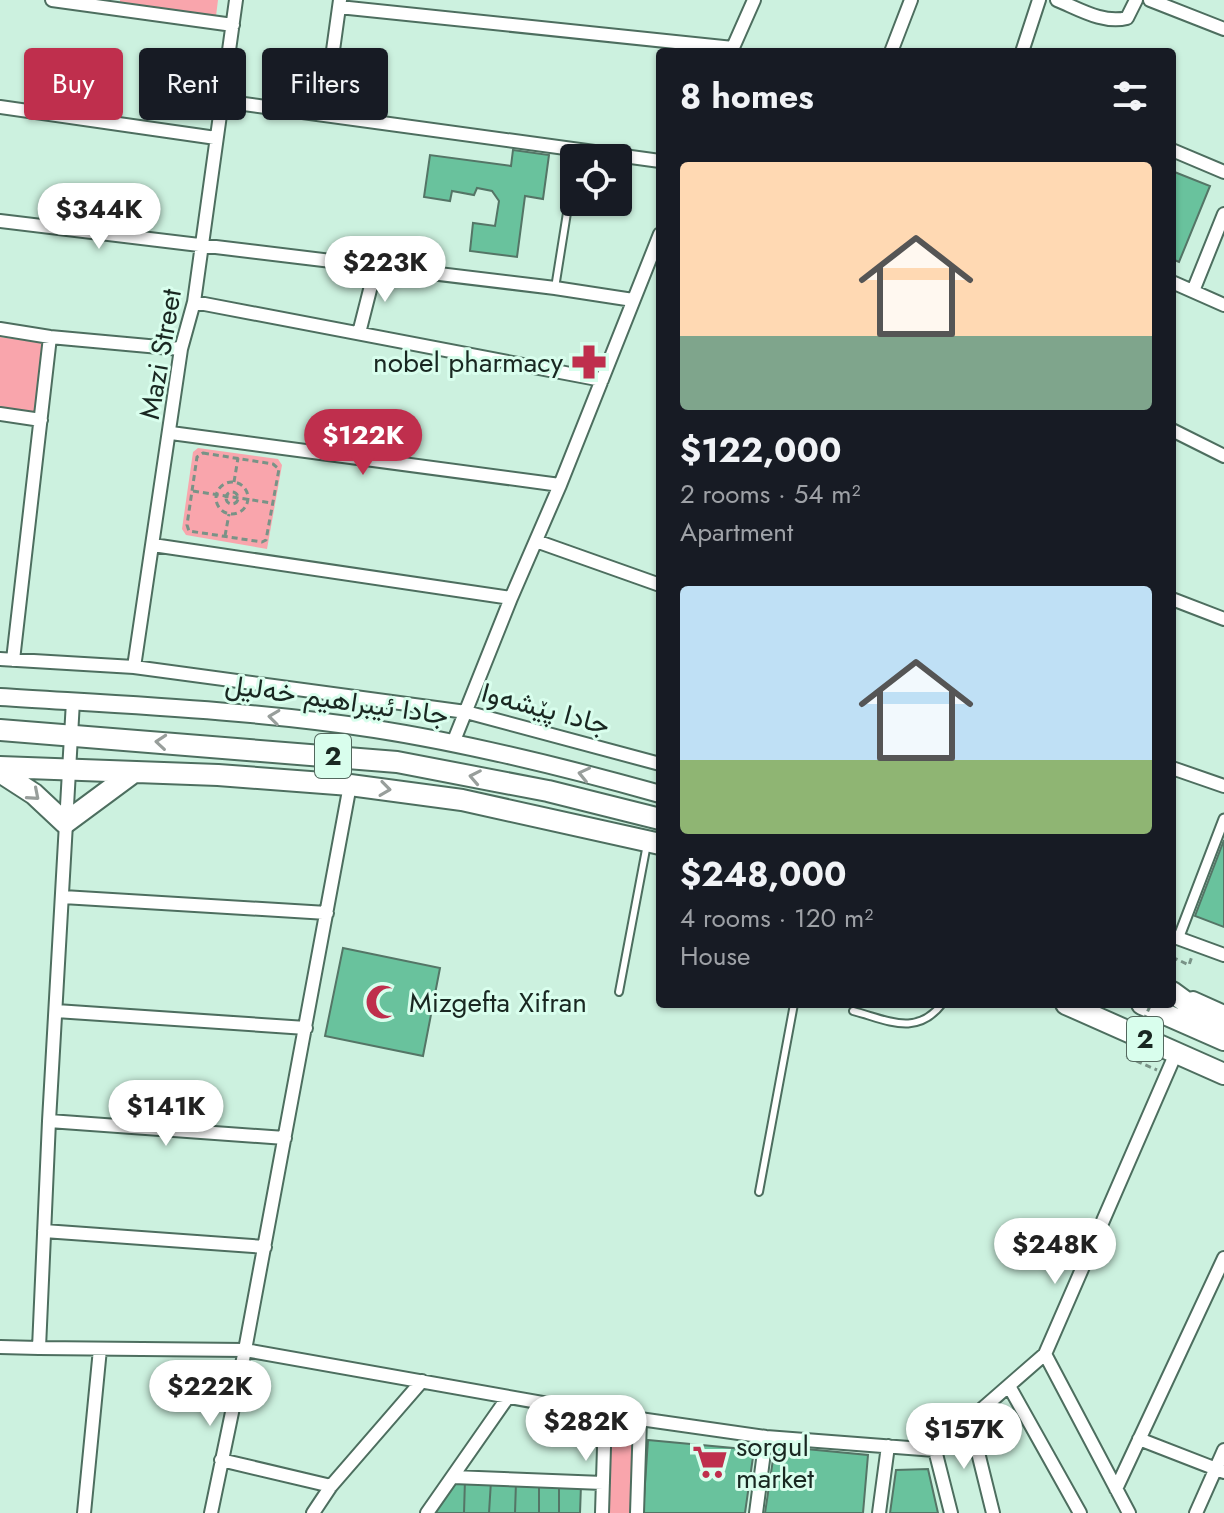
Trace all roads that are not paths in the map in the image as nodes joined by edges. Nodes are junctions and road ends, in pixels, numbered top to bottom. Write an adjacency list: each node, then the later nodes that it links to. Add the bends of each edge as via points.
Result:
1 (52, 0): 9 (street)
2 (236, 0): 11 (street, Mazi Street)
3 (754, 0): 16 (street)
4 (911, 0): 17 (street)
5 (1039, 0): 18 (street)
6 (1057, 0): 7 (street, via 1116,21 1127,18)
7 (1136, 0)
8 (1150, 0): 12 (street)
9 (115, 4): 11 (street)
10 (340, 4): 14 (street); 15 (street)
11 (233, 25): 13 (street, Mazi Street)
12 (1224, 29)
13 (230, 48)
14 (334, 48)
15 (715, 48)
16 (733, 48)
17 (893, 48)
18 (1023, 48)
19 (0, 107): 22 (street)
20 (219, 120): 22 (street, Mazi Street)
21 (356, 120): 23 (street)
22 (216, 138): 32 (street, Mazi Street)
23 (560, 152)
24 (1176, 152): 27 (street)
25 (632, 159): 26 (street)
26 (656, 161)
27 (1224, 172)
28 (1224, 214): 36 (street)
29 (566, 216): 35 (lane)
30 (0, 221): 32 (street)
31 (656, 244): 37 (street)
32 (202, 245): 33 (street); 38 (street, Mazi Street)
33 (376, 266): 35 (street); 41 (street)
34 (1176, 284): 36 (street)
35 (555, 288): 37 (street)
36 (1193, 291): 39 (street)
37 (633, 300): 44 (street)
38 (194, 302): 41 (street); 43 (street, Mazi Street)
39 (1224, 305)
40 (0, 329): 42 (street)
41 (359, 333): 44 (street)
42 (50, 337): 43 (street); 46 (street)
43 (181, 349): 48 (street, Mazi Street)
44 (602, 380): 50 (street)
45 (0, 414): 46 (street)
46 (41, 420): 57 (street)
47 (1176, 432): 49 (street)
48 (171, 433): 50 (street); 52 (street, Mazi Street)
49 (1224, 456)
50 (560, 485): 51 (street)
51 (536, 541): 53 (street); 54 (street)
52 (153, 545): 54 (street); 58 (street, Mazi Street)
53 (656, 584)
54 (511, 598): 61 (street)
55 (1176, 601): 56 (street)
56 (1224, 619)
57 (6, 659): 58 (street, جادا پێشەوا)
58 (134, 667): 61 (street, جادا پێشەوا)
59 (0, 697): 60 (main road, جادا ئیبراهیم خەلیل)
60 (73, 701): 63 (street); 64 (main road, جادا ئیبراهیم خەلیل, one-way to 60, via 223,711)
61 (466, 712): 64 (street); 65 (street, جادا پێشەوا)
62 (0, 730): 63 (highway, جادا ئیبراهیم خەلیل / 2)
63 (71, 734): 67 (street); 73 (highway, جادا ئیبراهیم خەلیل / 2, one-way to 63, via 397,762)
64 (453, 743): 72 (main road, جادا ئیبراهیم خەلیل, one-way to 64)
65 (656, 763)
66 (0, 769): 67 (highway, 2); 75 (highway, one-way to 75)
67 (69, 769): 69 (highway, 2); 75 (street)
68 (1176, 769): 71 (street)
69 (134, 772): 70 (highway, 2); 75 (highway)
70 (350, 785): 76 (highway, 2, one-way to 76, via 462,800); 78 (street)
71 (1224, 786)
72 (656, 793)
73 (656, 818)
74 (1224, 819): 79 (street)
75 (65, 823): 77 (street)
76 (654, 842): 82 (lane)
77 (63, 897): 78 (street); 89 (street)
78 (327, 913): 92 (street)
79 (1176, 935)
80 (1176, 937): 81 (street)
81 (1224, 955)
82 (619, 992)
83 (1176, 993): 91 (main road)
84 (1176, 994): 93 (highway)
85 (793, 1008): 99 (lane)
86 (939, 1008): 90 (lane, via 920,1023 907,1025)
87 (1075, 1008): 95 (highway, 2)
88 (1151, 1008): 94 (highway, 2)
89 (56, 1011): 92 (street); 97 (street)
90 (853, 1011)
91 (1224, 1014)
92 (306, 1028): 98 (street)
93 (1224, 1030)
94 (1224, 1040)
95 (1176, 1053): 96 (highway, 2); 107 (street)
96 (1224, 1074)
97 (49, 1121): 98 (street); 100 (street)
98 (285, 1138): 101 (street)
99 (759, 1192)
100 (44, 1231): 101 (street); 104 (street)
101 (265, 1247): 106 (street)
102 (1224, 1258): 115 (street)
103 (0, 1347): 104 (street)
104 (39, 1348): 105 (street)
105 (100, 1349): 106 (street); 125 (street)
106 (245, 1350): 108 (street); 119 (street)
107 (1045, 1354): 109 (street); 124 (street)
108 (422, 1381): 110 (street); 123 (street)
109 (1009, 1386): 113 (street); 135 (street)
110 (508, 1397): 111 (street); 121 (street)
111 (605, 1414): 112 (street); 122 (street)
112 (640, 1419): 114 (street); 130 (street)
113 (970, 1420): 117 (street); 134 (street)
114 (766, 1437): 116 (street); 131 (street)
115 (1139, 1439): 120 (street); 124 (street)
116 (888, 1446): 117 (street); 132 (street)
117 (935, 1450): 133 (street)
118 (1224, 1450): 120 (street)
119 (221, 1460): 123 (street); 126 (street)
120 (1220, 1470): 137 (street)
121 (453, 1477): 122 (street); 128 (street)
122 (603, 1483): 129 (street)
123 (331, 1486): 127 (street)
124 (1116, 1489): 136 (street)
125 (84, 1513)
126 (211, 1513)
127 (313, 1513)
128 (427, 1513)
129 (602, 1513)
130 (637, 1513)
131 (756, 1513)
132 (879, 1513)
133 (951, 1513)
134 (993, 1513)
135 (1080, 1513)
136 (1129, 1513)
137 (1196, 1513)

